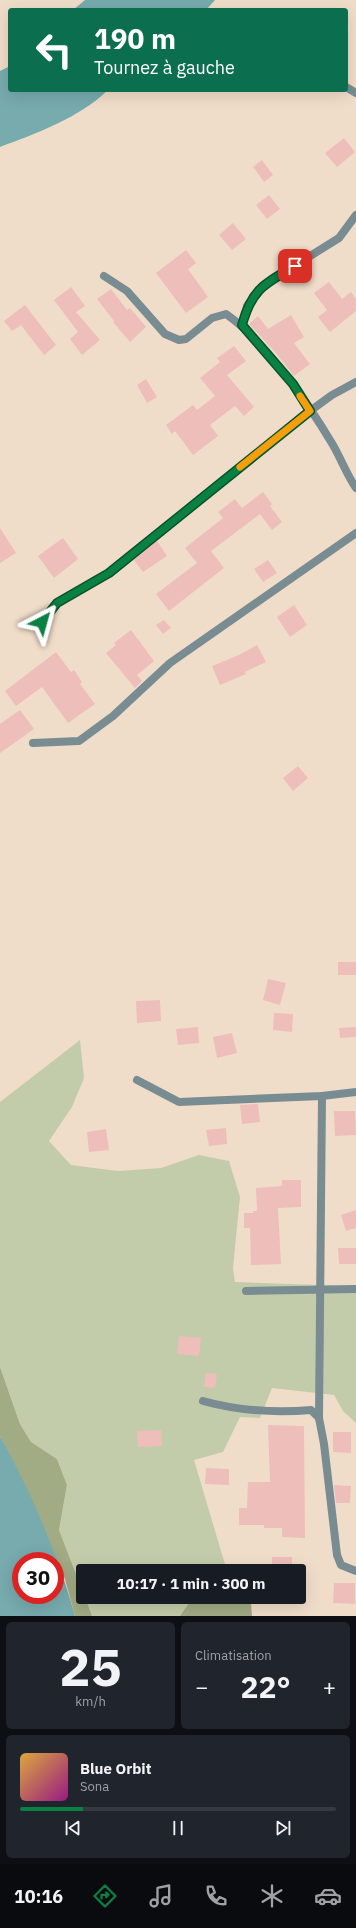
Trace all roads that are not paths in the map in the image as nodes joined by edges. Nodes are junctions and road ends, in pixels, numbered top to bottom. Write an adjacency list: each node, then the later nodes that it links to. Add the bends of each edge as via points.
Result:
1 (356, 215): 3 (street, via 339,238 262,286 247,306)
2 (104, 276): 3 (street, via 127,291 165,334 179,340 186,339 212,318 226,314)
3 (242, 325): 5 (street, via 293,384)
4 (356, 382): 5 (street)
5 (310, 411): 6 (street, via 333,445); 8 (street, via 109,573 57,603)
6 (356, 488)
7 (356, 533): 9 (street, via 170,663 113,716 79,741)
8 (42, 622)
9 (33, 743)
10 (137, 1080): 12 (street, via 179,1102)
11 (356, 1092): 12 (street)
12 (322, 1096): 14 (street)
13 (356, 1289): 14 (street)
14 (319, 1290): 15 (street); 17 (street)
15 (246, 1291)
16 (203, 1401): 17 (street, via 231,1409 278,1413 311,1410)
17 (319, 1418): 18 (street, via 337,1555 341,1565)
18 (356, 1571)

